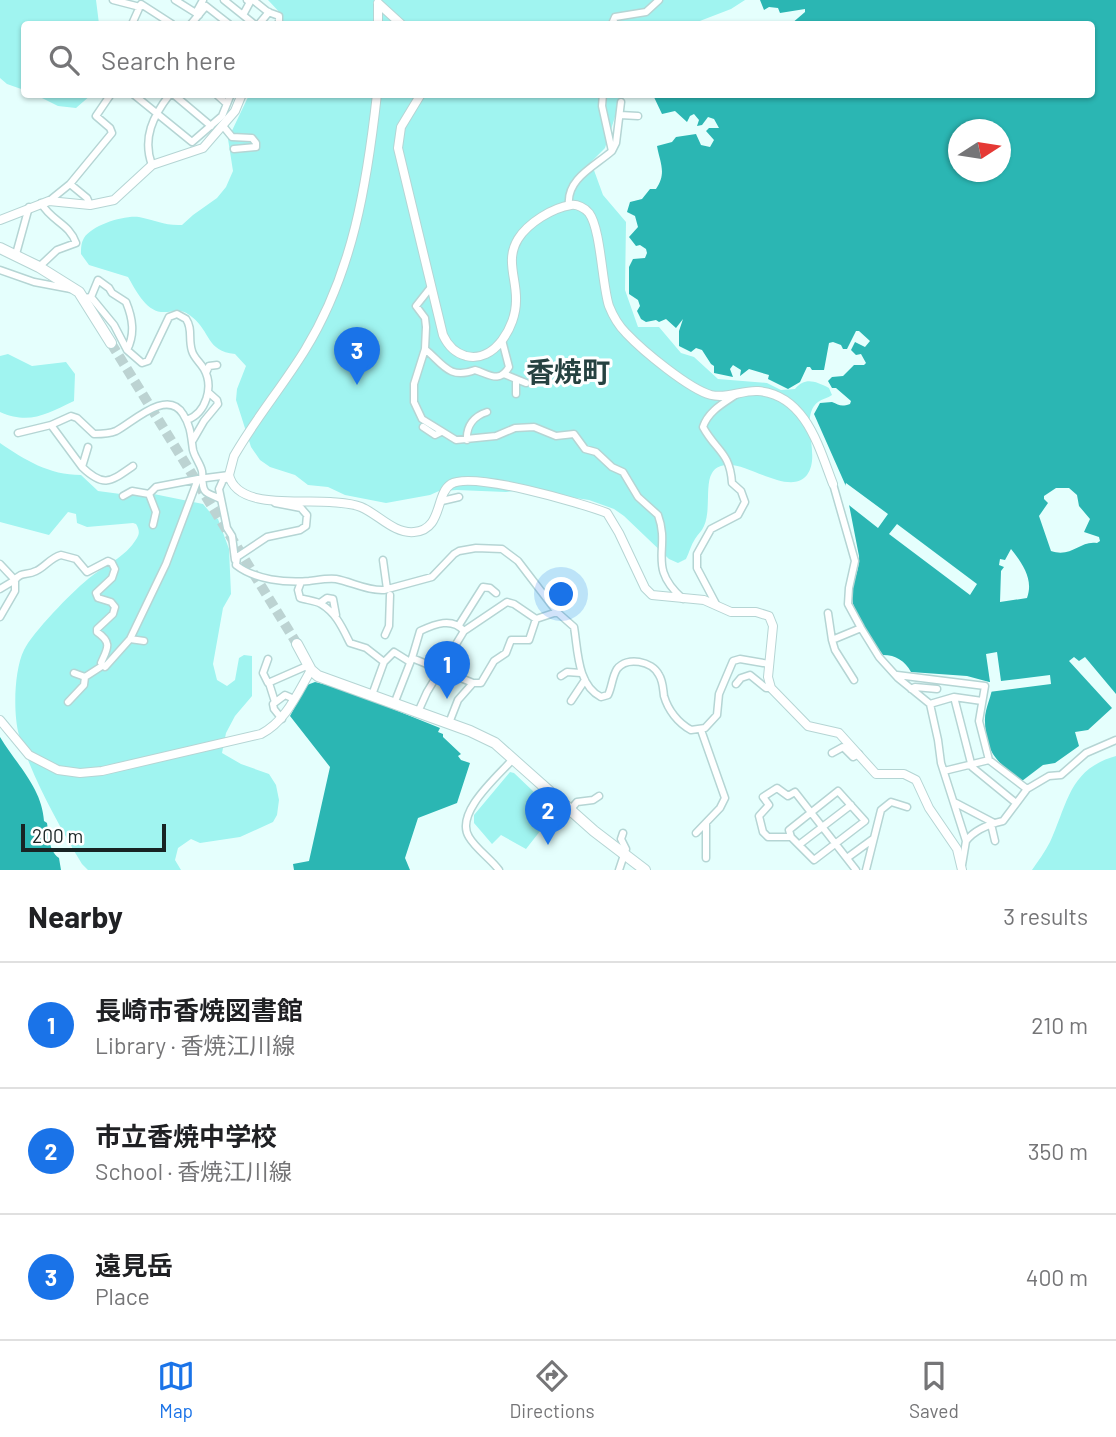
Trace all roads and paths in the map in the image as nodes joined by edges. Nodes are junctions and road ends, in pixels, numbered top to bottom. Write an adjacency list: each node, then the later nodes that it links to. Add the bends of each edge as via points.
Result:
1 (113, 0): 8 (street)
2 (175, 0): 10 (street)
3 (203, 0): 10 (street)
4 (659, 0): 21 (street, via 646,12 621,14)
5 (228, 1): 11 (street)
6 (251, 1): 9 (street); 11 (street)
7 (377, 1): 19 (street); 20 (street)
8 (140, 7): 12 (street); 13 (street, via 146,6)
9 (269, 12): 17 (street); 18 (street, via 279,16)
10 (197, 14): 14 (street); 15 (street, via 206,6)
11 (243, 15): 16 (street)
12 (133, 21)
13 (168, 21)
14 (193, 21)
15 (225, 21)
16 (252, 21)
17 (260, 21)
18 (279, 21)
19 (378, 21)
20 (398, 21)
21 (613, 21)
22 (108, 98): 42 (street, via 96,116 111,133)
23 (138, 98): 34 (street)
24 (169, 98): 34 (street)
25 (177, 98): 37 (street)
26 (220, 98): 33 (street)
27 (230, 98): 33 (street)
28 (240, 98): 38 (street)
29 (376, 98): 77 (street, via 366,179 344,268 305,350 237,451)
30 (419, 98): 51 (street, via 401,127 398,148)
31 (603, 98): 40 (street)
32 (621, 102): 35 (street)
33 (227, 104): 37 (street)
34 (156, 113): 37 (street, via 192,142); 41 (street, via 148,143)
35 (620, 116): 36 (street); 40 (street)
36 (638, 116)
37 (211, 126)
38 (223, 126): 39 (street, via 232,137 253,138 256,143 250,149); 41 (street, via 203,148)
39 (234, 149)
40 (612, 151): 45 (street, via 580,177 569,194)
41 (152, 165): 44 (street, via 117,198)
42 (70, 184): 43 (street); 44 (street)
43 (45, 202): 44 (street); 46 (street); 49 (street, via 54,220 68,228 76,243 58,250)
44 (90, 205)
45 (569, 205): 54 (street, via 530,225 518,239 511,259 515,314); 64 (street, via 585,209 592,219 608,305 625,332 695,388 722,397)
46 (29, 207): 47 (street); 48 (street)
47 (0, 220)
48 (5, 253): 49 (main road)
49 (39, 267): 52 (main road)
50 (0, 270): 52 (street)
51 (431, 287): 54 (street, via 443,335 452,348 462,355 478,356 492,351); 56 (street, via 416,306 426,322)
52 (72, 288): 53 (main road)
53 (88, 298): 55 (main road); 57 (street, via 114,325); 57 (street, via 97,280 126,302 133,323)
54 (502, 340): 60 (street, via 509,364)
55 (111, 343)
56 (425, 349): 60 (street, via 451,373); 70 (street, via 414,402 422,419)
57 (127, 350): 59 (street, via 140,363 147,362 166,320 179,315 190,324 192,351)
58 (217, 365): 59 (street, via 209,366)
59 (206, 373): 63 (street)
60 (504, 374): 61 (street)
61 (516, 379): 62 (street); 65 (street)
62 (526, 383)
63 (208, 392): 67 (street, via 200,411); 72 (street, via 218,404)
64 (739, 393): 79 (street, via 770,394 799,411); 98 (street, via 705,418 703,427 726,455 733,482 745,502 738,515 711,529 697,554 697,568)
65 (516, 394)
66 (487, 412): 73 (street, via 477,415 468,427)
67 (187, 420): 68 (street, via 179,409 167,405 107,433 94,434 71,416); 72 (street)
68 (51, 425): 71 (street); 76 (street)
69 (422, 427): 70 (street, via 435,435)
70 (441, 432): 73 (street)
71 (18, 433)
72 (193, 440): 78 (street)
73 (467, 440): 96 (street, via 515,428 534,427 556,436 574,434 585,449 623,472 638,497 658,515 663,572)
74 (88, 447): 76 (street)
75 (133, 466): 76 (street, via 115,479 100,481)
76 (82, 467)
77 (229, 476): 78 (street); 83 (street, via 219,489); 84 (street, via 241,494)
78 (200, 479): 82 (street, via 153,488); 83 (street, via 206,492); 107 (street)
79 (833, 484): 105 (street, via 855,561 847,598)
80 (123, 496): 82 (street, via 132,491)
81 (460, 496): 85 (street)
82 (150, 498): 86 (street); 87 (street, via 156,512)
83 (220, 499): 88 (street)
84 (271, 500): 85 (street, via 355,505 410,532 428,526); 88 (street, via 301,508 307,515 306,526 267,537)
85 (442, 502): 96 (street, via 452,484 487,481 604,512 649,594)
86 (143, 509)
87 (153, 525)
88 (235, 560): 92 (street, via 253,575)
89 (383, 560): 94 (street)
90 (0, 564): 91 (street)
91 (15, 580): 93 (street); 102 (street, via 15,591); 115 (street, via 61,555 76,559 87,572 111,562 114,574 96,593 115,607 97,629 108,644)
92 (301, 582): 94 (street, via 335,579); 97 (street, via 300,598)
93 (0, 589)
94 (389, 592): 99 (street, via 426,582 456,552 502,549 518,561); 106 (street)
95 (496, 593): 104 (street, via 482,587)
96 (684, 599): 98 (street)
97 (320, 603): 101 (street); 101 (street, via 333,599)
98 (716, 604): 114 (street, via 731,612 769,616 773,626)
99 (557, 612): 103 (street); 121 (street, via 574,627)
100 (828, 613): 108 (street)
101 (336, 615): 113 (street, via 350,643)
102 (0, 617)
103 (536, 619): 104 (street, via 507,602); 126 (street, via 533,640 512,640 485,680)
104 (462, 628): 112 (street, via 440,623 420,631); 117 (street)
105 (861, 628): 108 (street); 119 (street)
106 (385, 635)
107 (130, 639): 109 (street); 115 (street)
108 (832, 640): 124 (street)
109 (144, 641)
110 (297, 644): 116 (main road)
111 (268, 659): 125 (street, via 263,673)
112 (411, 660): 113 (street, via 394,652); 117 (street); 139 (street)
113 (384, 662): 131 (street)
114 (769, 664): 128 (street); 144 (street, via 733,662 719,694 716,715)
115 (102, 666): 122 (street)
116 (310, 668): 125 (street); 131 (main road, via 321,677); 133 (street)
117 (441, 669): 126 (street); 140 (street)
118 (74, 673): 122 (street)
119 (895, 674): 123 (street); 129 (street)
120 (561, 676): 121 (street, via 567,672)
121 (583, 676): 134 (street); 144 (street, via 597,695 606,697 623,664 635,661 653,667 670,710 687,728)
122 (85, 677): 136 (street, via 84,685)
123 (939, 679): 130 (street); 135 (street, via 985,685)
124 (854, 680)
125 (270, 683): 137 (street)
126 (473, 683): 143 (street, via 458,700)
127 (736, 684): 128 (street, via 750,675)
128 (771, 688): 147 (street, via 803,723 839,733)
129 (911, 689): 130 (street); 138 (street)
130 (937, 690): 138 (street)
131 (372, 695): 139 (main road)
132 (954, 697): 135 (street); 138 (street); 150 (street)
133 (294, 698): 137 (street, via 285,695); 141 (street)
134 (572, 701)
135 (982, 701): 149 (street, via 979,721)
136 (68, 702)
137 (275, 702): 141 (street, via 274,709)
138 (933, 703): 151 (street)
139 (394, 704): 140 (main road)
140 (418, 712): 143 (main road)
141 (282, 719): 142 (street, via 256,736 80,773 58,770 29,755)
142 (0, 720)
143 (449, 723): 148 (main road, via 487,739)
144 (701, 730): 162 (street, via 725,793 720,808)
145 (1116, 740): 153 (street, via 1086,753 1061,775 1049,776)
146 (832, 753): 147 (street, via 843,747 853,757)
147 (859, 754): 176 (street, via 876,774 904,774 916,780 957,849)
148 (513, 759): 160 (main road); 177 (street, via 472,805 465,822 470,839)
149 (989, 760): 150 (street); 153 (street)
150 (971, 765): 151 (street); 157 (street)
151 (944, 771): 156 (street)
152 (790, 785): 154 (street)
153 (1027, 789): 157 (street)
154 (795, 792): 161 (street); 167 (street, via 788,796 777,788 763,797 769,805 760,816 765,835)
155 (598, 796): 160 (street, via 577,802)
156 (954, 802): 163 (street); 169 (street)
157 (1016, 803): 163 (street, via 1003,821)
158 (851, 805): 161 (street, via 838,792); 164 (street); 171 (street, via 865,821)
159 (907, 807): 168 (street, via 891,802 881,810)
160 (570, 810): 173 (main road)
161 (811, 813): 164 (street); 167 (street, via 789,830)
162 (706, 823): 166 (street); 174 (street)
163 (993, 823): 169 (street); 170 (street)
164 (823, 828): 171 (street); 172 (street)
165 (622, 833): 173 (street)
166 (696, 833)
167 (791, 837): 172 (street)
168 (873, 839): 175 (street); 181 (street)
169 (966, 841): 176 (street)
170 (995, 841)
171 (835, 843): 172 (street, via 814,860); 175 (street)
172 (800, 844)
173 (625, 856): 178 (street); 179 (main road)
174 (706, 858)
175 (847, 858): 180 (street)
176 (962, 868)
177 (499, 870)
178 (619, 870)
179 (645, 870)
180 (856, 870)
181 (866, 870)

